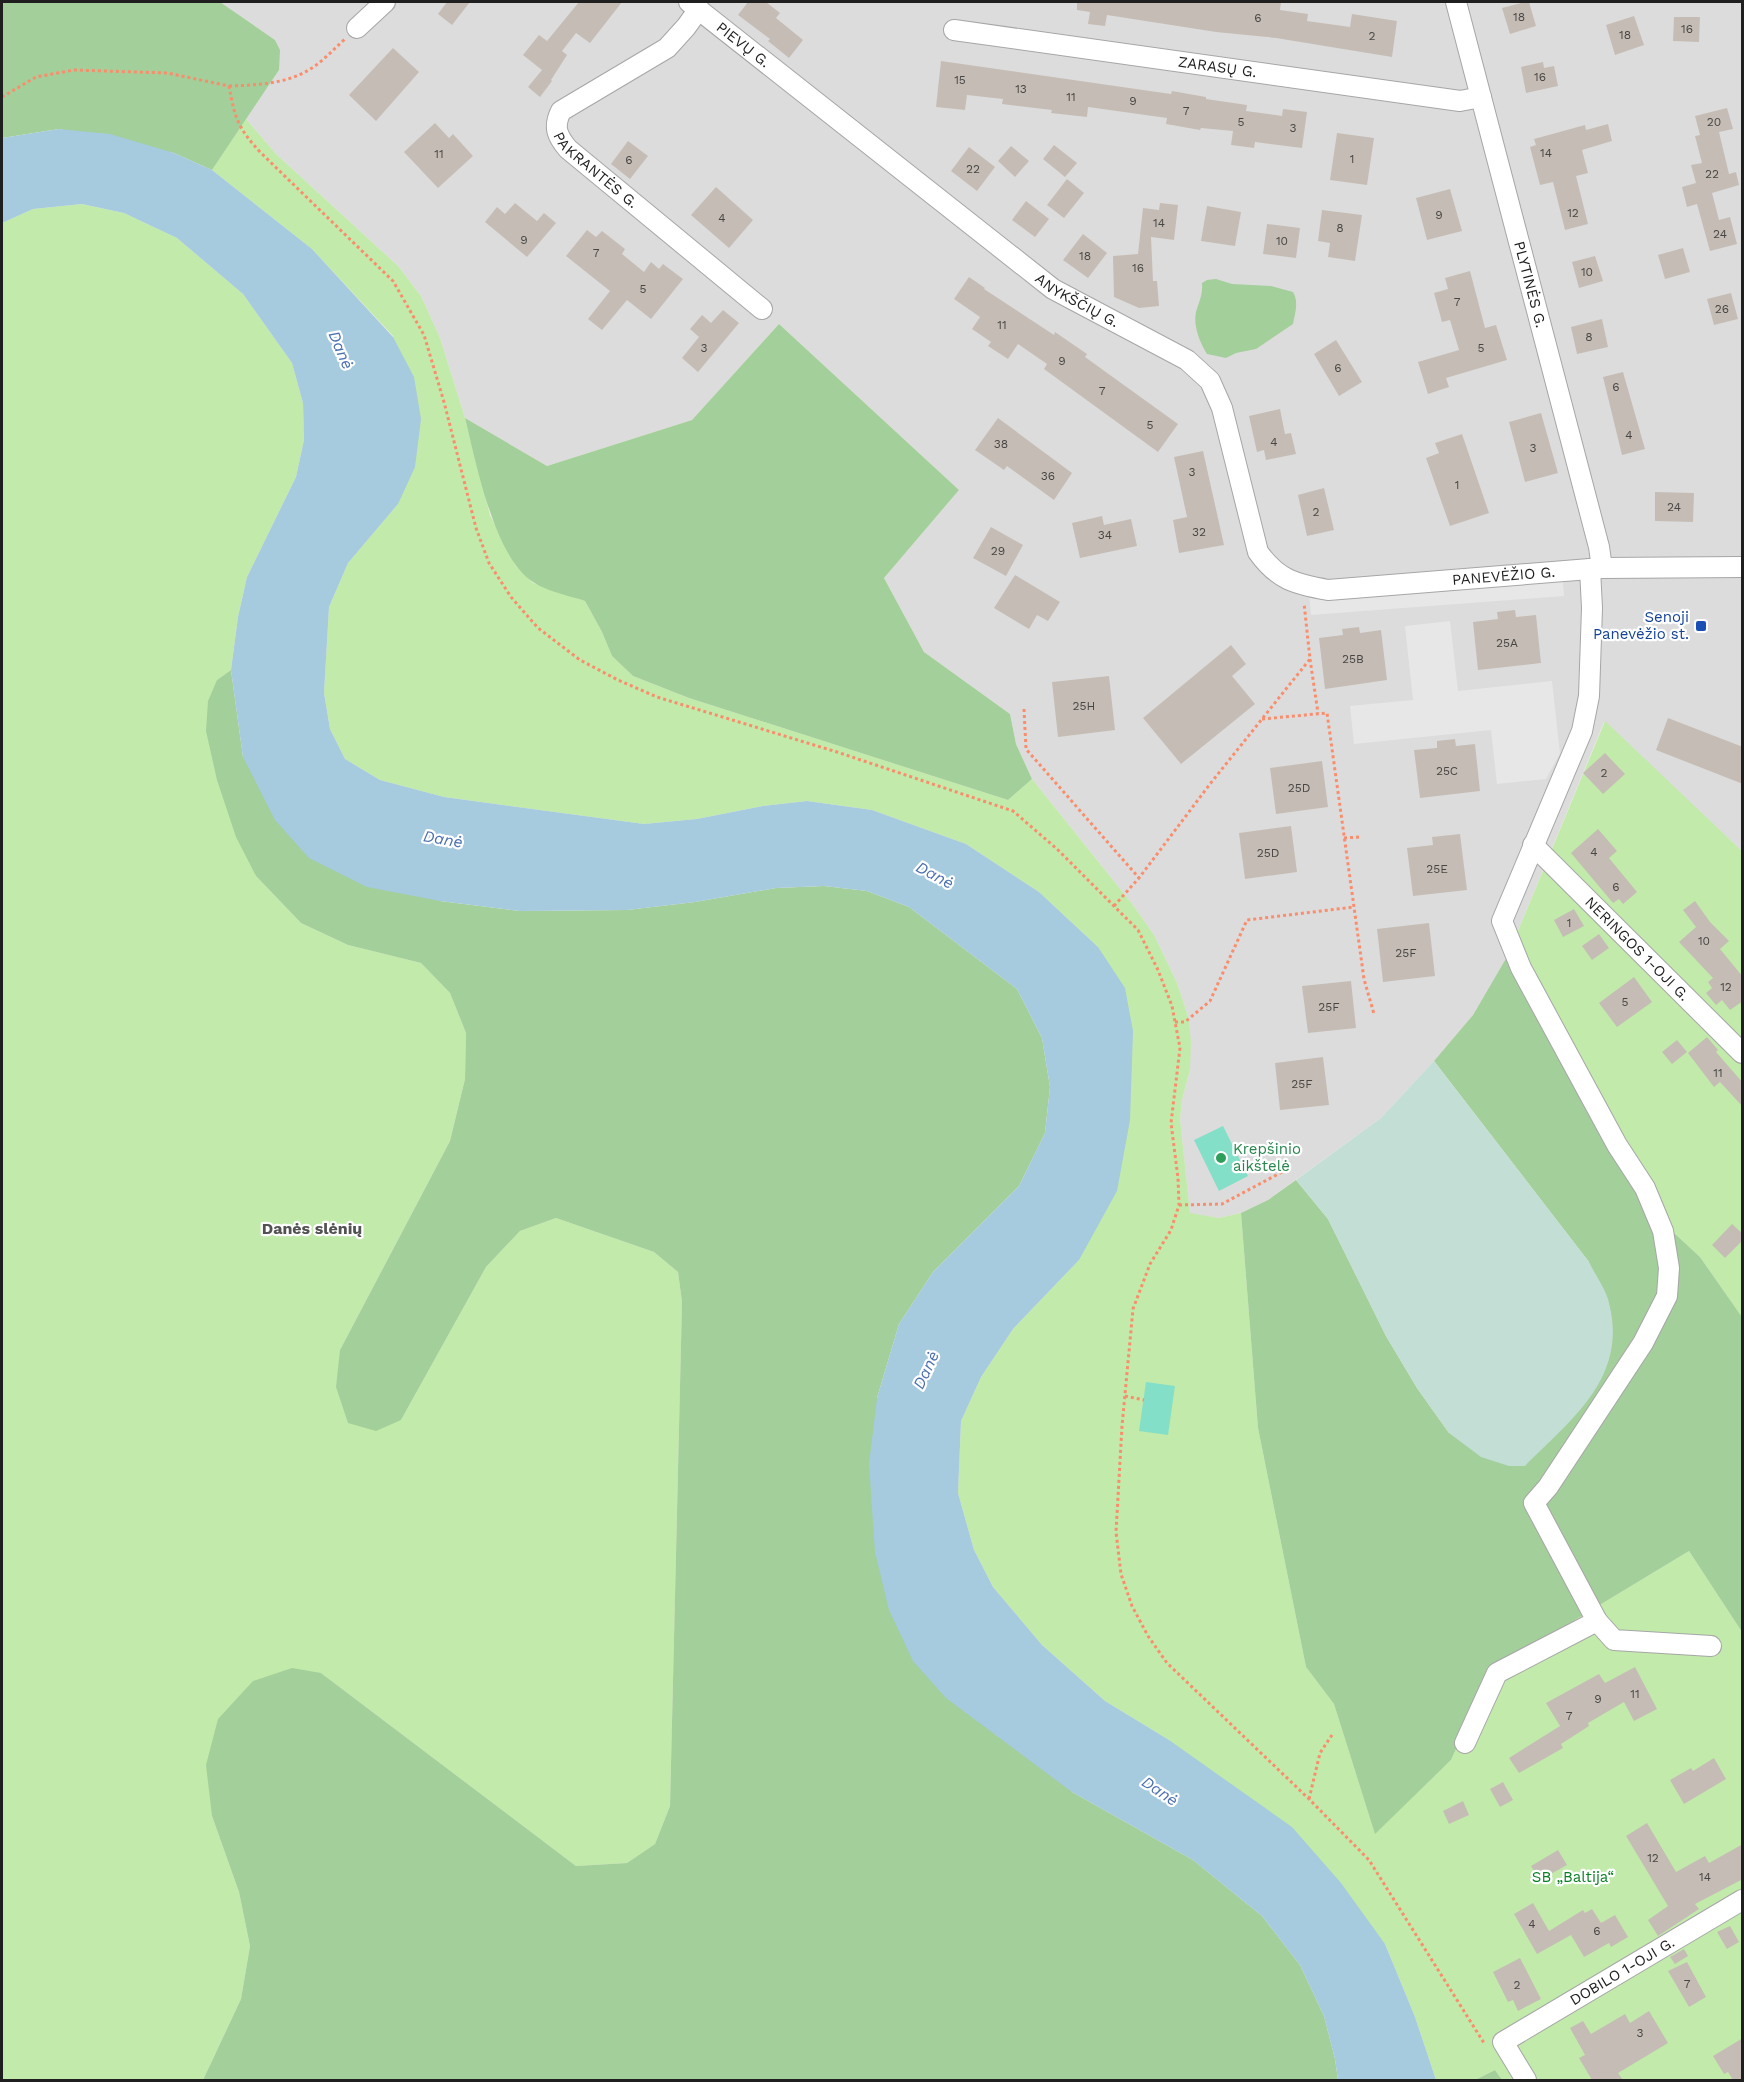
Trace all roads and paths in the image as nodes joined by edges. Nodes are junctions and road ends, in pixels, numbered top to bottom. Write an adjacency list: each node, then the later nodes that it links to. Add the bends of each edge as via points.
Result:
1 (385, 2): 4 (street)
2 (1456, 2): 9 (street, PLYTINĖS G.)
3 (694, 5): 7 (street, PIEVŲ G.); 10 (street, PAKRANTĖS G., via 686,27 667,48 561,111 556,129 568,149)
4 (357, 28): 6 (path, via 314,67 293,79)
5 (954, 30): 9 (street, ZARASŲ G., via 1460,101)
6 (229, 86): 8 (path, via 167,73 74,70 36,77); 23 (path, via 235,116 245,136 393,281 424,335 489,563 538,628 580,660 657,697 1013,811)
7 (797, 86): 11 (street, ANYKŠČIŲ G., via 1053,289 1186,360 1210,381 1222,408 1257,552)
8 (2, 97)
9 (1481, 97): 13 (street, PLYTINĖS G., via 1599,547)
10 (762, 309)
11 (1269, 567): 13 (street, PANEVĖŽIO G., via 1296,584 1328,590)
12 (1743, 567): 13 (street, PANEVĖŽIO G.)
13 (1596, 568): 21 (street, PLYTINĖS G., via 1582,731)
14 (1303, 592): 15 (path)
15 (1310, 659): 17 (path); 18 (path)
16 (1024, 709): 22 (path, via 1026,748)
17 (1318, 714): 18 (path); 20 (path, via 1327,713)
18 (1262, 719): 22 (path)
19 (1359, 837): 20 (path)
20 (1344, 838): 24 (path)
21 (1533, 845): 27 (street, NERINGOS 1-OJI G.); 32 (street, PLYTINĖS G., via 1502,921 1521,968 1617,1145 1645,1188 1664,1231 1669,1268 1667,1296 1643,1343 1534,1503)
22 (1139, 878): 23 (path)
23 (1114, 906): 26 (path, via 1143,939 1158,969)
24 (1354, 907): 25 (path, via 1364,979); 26 (path, via 1246,920 1210,1001 1185,1022)
25 (1374, 1014)
26 (1175, 1022): 29 (path, via 1180,1047 1171,1123)
27 (1743, 1053)
28 (1282, 1172): 29 (path, via 1222,1204)
29 (1179, 1205): 30 (path, via 1171,1230 1150,1264 1134,1309)
30 (1125, 1396): 31 (path); 36 (path, via 1116,1532 1121,1574 1132,1606 1167,1663)
31 (1144, 1400)
32 (1597, 1621): 33 (street, via 1614,1641); 35 (street, via 1497,1673)
33 (1711, 1646)
34 (1332, 1735): 36 (path, via 1320,1753)
35 (1465, 1743)
36 (1310, 1799): 38 (path, via 1369,1860)
37 (1743, 1900): 38 (street, DOBILO 1-OJI G.)
38 (1496, 2046): 39 (street)
39 (1526, 2080)

